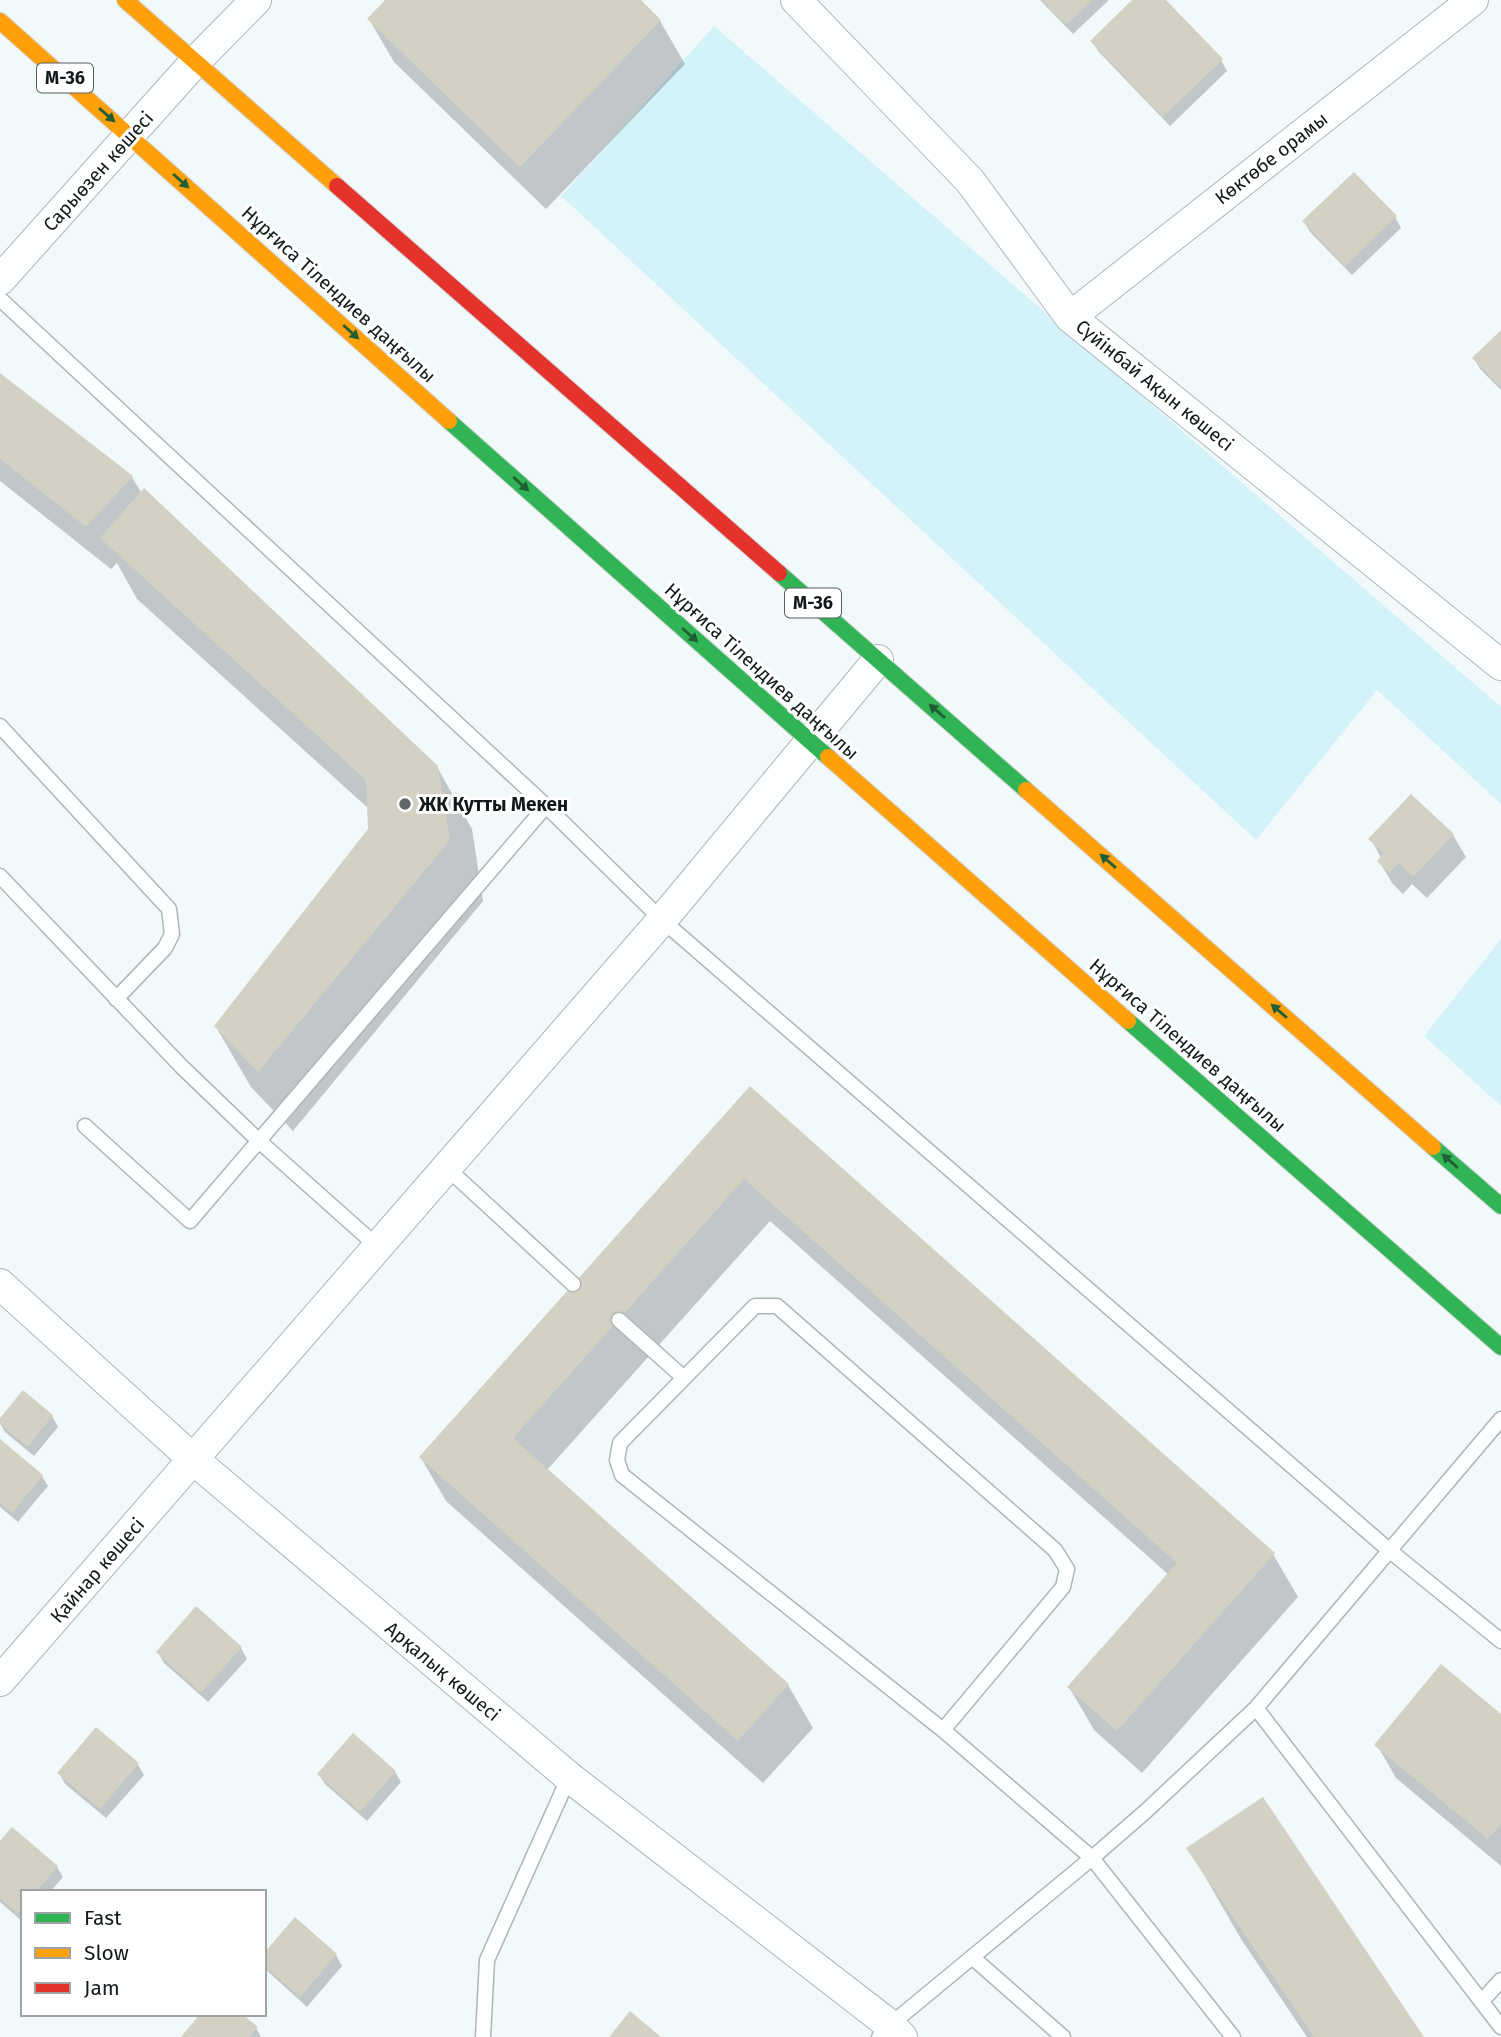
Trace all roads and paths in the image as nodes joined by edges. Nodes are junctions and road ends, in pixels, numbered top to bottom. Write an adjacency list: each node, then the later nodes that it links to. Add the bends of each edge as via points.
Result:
1 (125, 0): 6 (main road, M-36)
2 (256, 0): 6 (street, Сарыөзен көшесі)
3 (796, 0): 10 (street, Сүйінбай Ақын көшесі, via 970,181)
4 (1473, 0): 10 (street, Көктөбе орамы)
5 (0, 21): 7 (main road, Нұрғиса Тілендиев даңғылы / M-36, one-way to 7)
6 (195, 62): 7 (street, Сарыөзен көшесі); 11 (main road, M-36)
7 (130, 135): 8 (street, Сарыөзен көшесі); 14 (main road, Нұрғиса Тілендиев даңғылы / M-36, one-way to 14)
8 (0, 280)
9 (0, 299): 15 (lane)
10 (1070, 317): 12 (street, Сүйінбай Ақын көшесі)
11 (878, 660): 14 (street, Қайнар көшесі); 22 (main road, M-36, one-way to 11)
12 (1501, 665)
13 (0, 726): 18 (lane, via 169,909 173,934 165,948)
14 (810, 742): 17 (street, Қайнар көшесі); 27 (main road, Нұрғиса Тілендиев даңғылы / M-36)
15 (546, 806): 17 (lane); 20 (lane)
16 (0, 876): 18 (lane)
17 (662, 920): 21 (street, Қайнар көшесі); 31 (lane)
18 (116, 999): 20 (lane)
19 (85, 1126): 20 (lane, via 190,1221)
20 (259, 1141): 23 (lane)
21 (447, 1168): 23 (street, Қайнар көшесі); 25 (lane)
22 (1501, 1206)
23 (379, 1247): 30 (street, Қайнар көшесі)
24 (0, 1284): 30 (street, Арқалық көшесі)
25 (573, 1284)
26 (619, 1320): 28 (lane)
27 (1501, 1347)
28 (684, 1378): 35 (lane, via 620,1443 617,1460 622,1475); 35 (lane, via 755,1306 777,1306 1055,1550 1067,1569 1063,1587)
29 (1501, 1419): 31 (lane)
30 (194, 1460): 33 (street, Қайнар көшесі); 36 (street, Арқалық көшесі)
31 (1390, 1551): 32 (lane); 34 (lane)
32 (1501, 1641)
33 (0, 1681)
34 (1256, 1708): 37 (lane); 40 (lane)
35 (943, 1730): 37 (lane)
36 (569, 1777): 42 (street, Арқалық көшесі); 43 (lane, via 487,1960)
37 (1092, 1857): 38 (lane); 45 (lane)
38 (972, 1957): 42 (lane); 44 (lane)
39 (1501, 1980): 40 (lane)
40 (1482, 2001): 41 (lane)
41 (1501, 2027)
42 (891, 2033)
43 (483, 2037)
44 (1063, 2037)
45 (1233, 2037)

